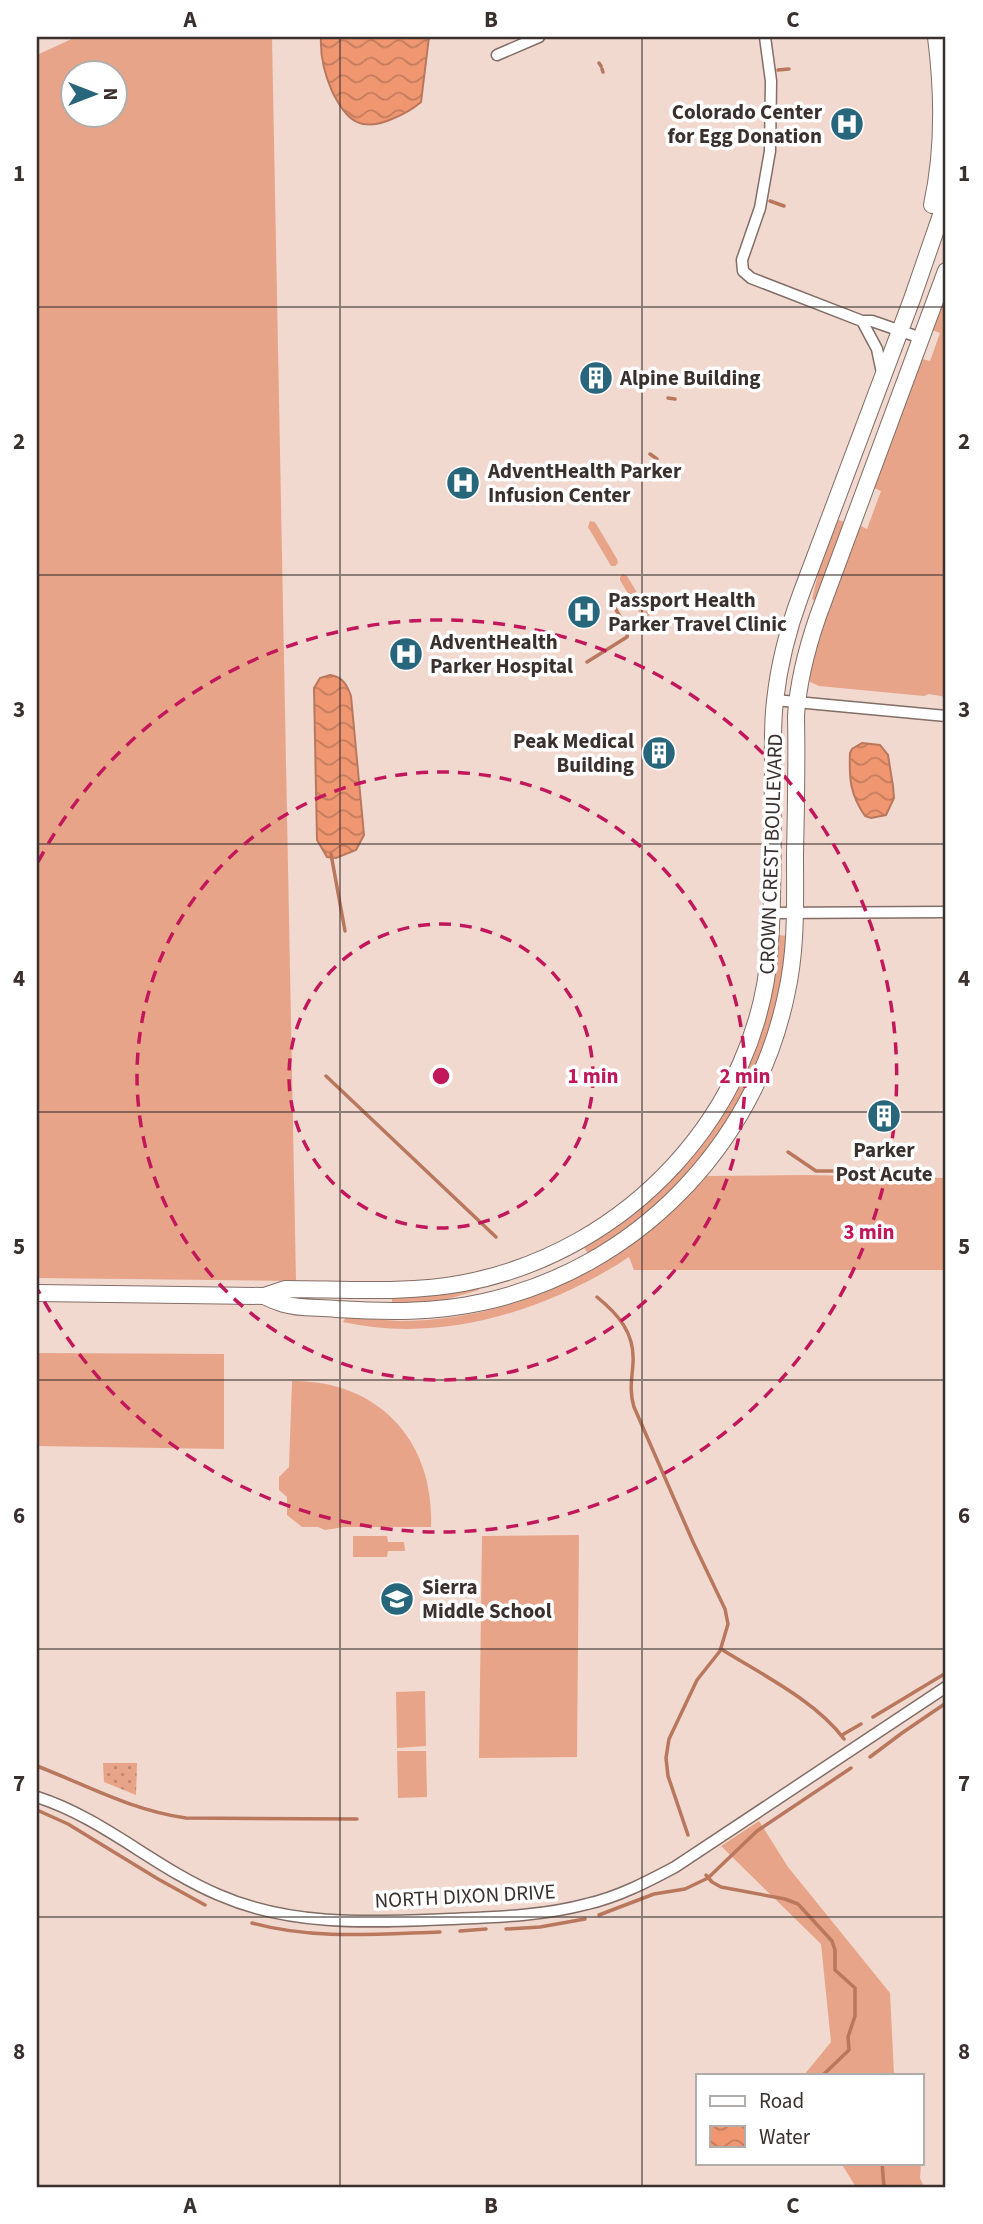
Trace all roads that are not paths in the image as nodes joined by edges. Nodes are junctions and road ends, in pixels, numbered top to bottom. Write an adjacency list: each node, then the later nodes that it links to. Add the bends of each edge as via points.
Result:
1 (539, 37): 4 (street)
2 (765, 37): 8 (street, via 771,87 770,151 743,271)
3 (936, 37): 6 (main road, CROWN CREST BOULEVARD, via 940,139)
4 (497, 55)
5 (946, 188): 6 (main road, CROWN CREST BOULEVARD)
6 (925, 255): 9 (main road, CROWN CREST BOULEVARD)
7 (946, 271): 10 (main road, CROWN CREST BOULEVARD)
8 (862, 321): 9 (street); 11 (street, via 877,349)
9 (900, 330): 10 (street); 11 (main road, CROWN CREST BOULEVARD)
10 (921, 338): 13 (main road, CROWN CREST BOULEVARD)
11 (883, 375): 12 (main road, CROWN CREST BOULEVARD)
12 (836, 499): 13 (street); 14 (main road, CROWN CREST BOULEVARD, via 791,622)
13 (858, 507): 15 (main road, CROWN CREST BOULEVARD, via 811,637)
14 (775, 700): 15 (street); 18 (main road, CROWN CREST BOULEVARD)
15 (797, 702): 16 (street); 19 (main road, CROWN CREST BOULEVARD)
16 (946, 716)
17 (946, 912): 19 (street)
18 (771, 913): 19 (street); 21 (main road, CROWN CREST BOULEVARD, via 764,990 732,1082 686,1153 626,1210 558,1253 481,1280 425,1288 285,1289)
19 (795, 913): 21 (main road, CROWN CREST BOULEVARD, via 787,996 769,1056 749,1100 696,1176 625,1240 536,1287 449,1309 376,1312 285,1305)
20 (37, 1293): 21 (main road, CROWN CREST BOULEVARD)
21 (264, 1296)
22 (946, 1687): 23 (street, NORTH DIXON DRIVE, via 675,1867 622,1893 544,1913 368,1921 264,1911 204,1888 89,1819)
23 (37, 1797)

